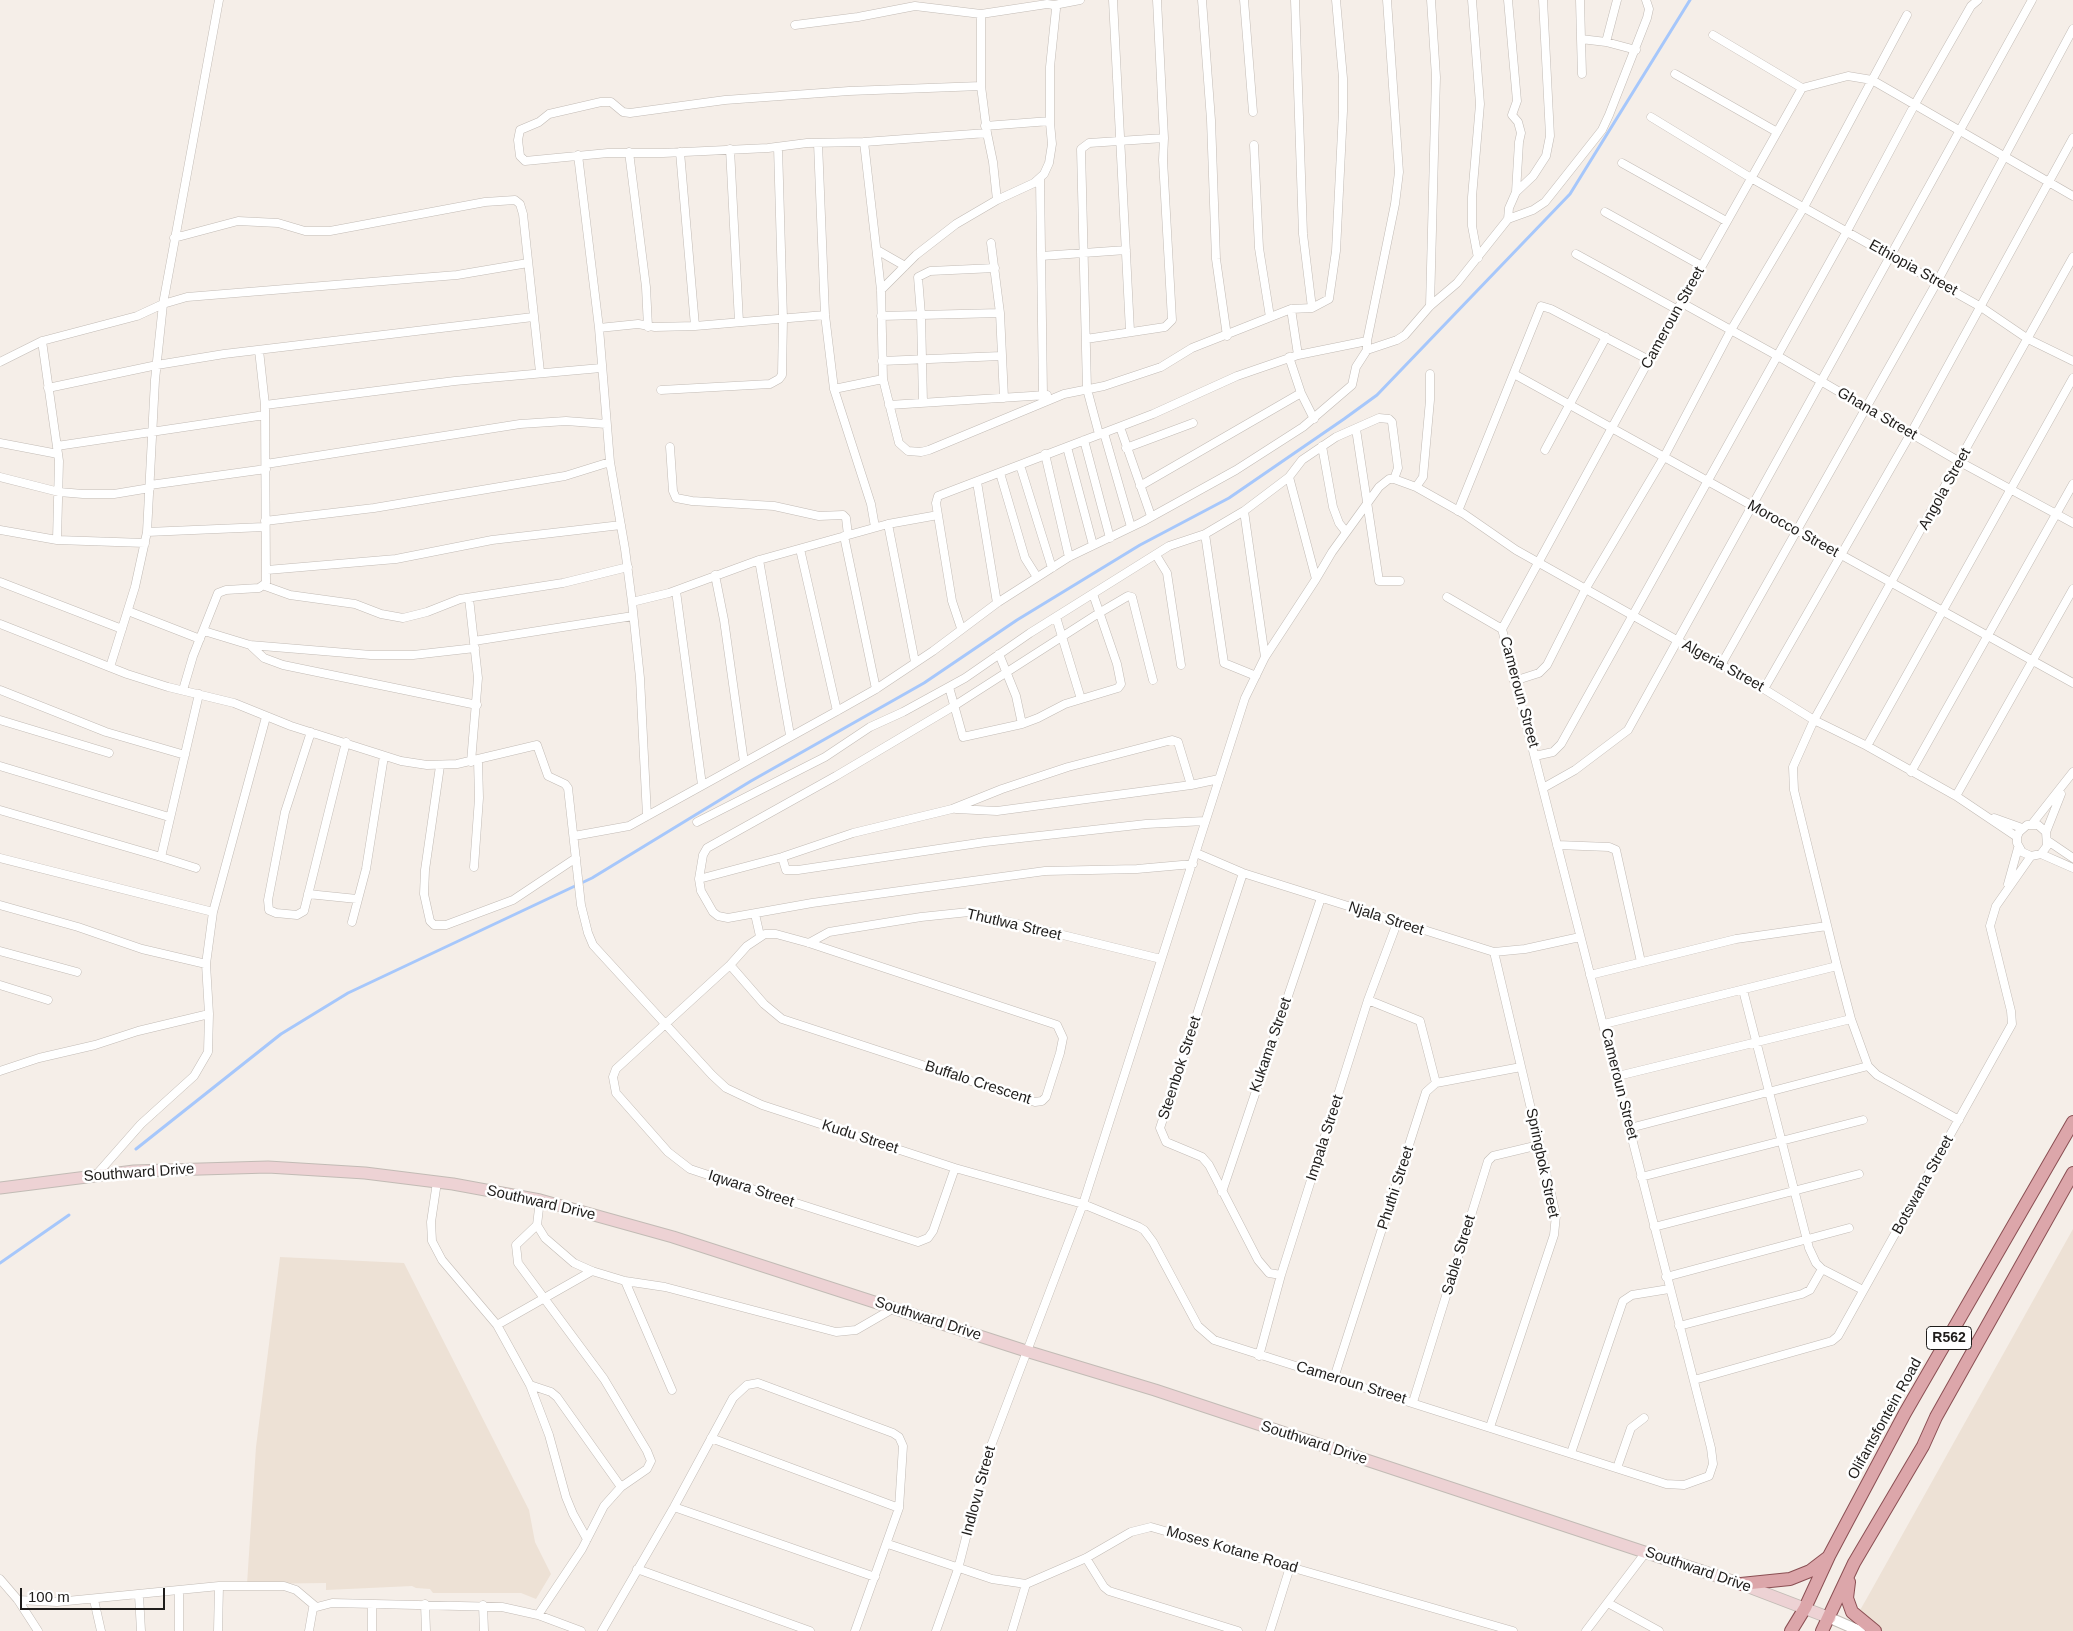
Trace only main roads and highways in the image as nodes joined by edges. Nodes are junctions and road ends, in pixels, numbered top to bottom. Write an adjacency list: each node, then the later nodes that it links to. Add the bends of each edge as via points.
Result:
1 (2073, 1122): 4 (main road, Olifantsfontein Road / R562, via 1905,1413)
2 (2073, 1173): 5 (main road, R562, via 1945,1400 1905,1478)
3 (0, 1188): 6 (main road, Southward Drive, via 97,1174 268,1167 365,1173 540,1200 673,1237 1155,1390)
4 (1829, 1556): 6 (main road, via 1810,1571 1790,1579); 7 (main road, Olifantsfontein Road / R562)
5 (1854, 1563): 8 (main road, R562); 11 (main road, via 1848,1592 1849,1606 1858,1619)
6 (1741, 1584): 7 (main road, Southward Drive)
7 (1805, 1608): 8 (main road, Southward Drive); 9 (main road, Olifantsfontein Road / R562)
8 (1830, 1618): 10 (main road, R562)
9 (1791, 1631)
10 (1822, 1631)
11 (1875, 1631)

